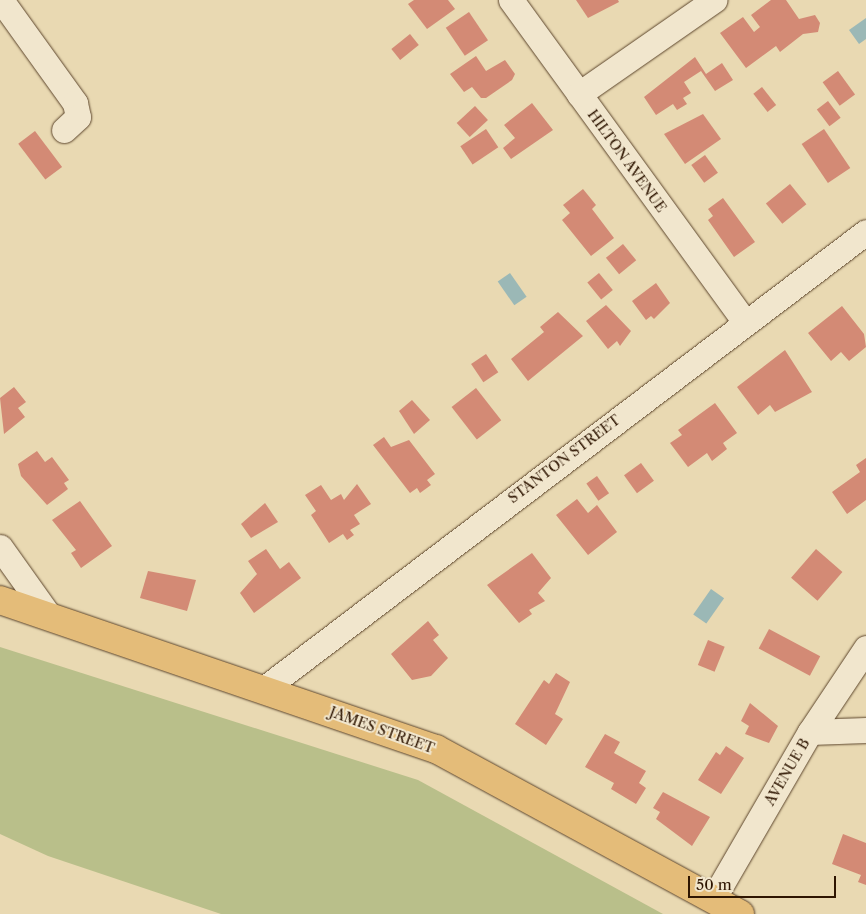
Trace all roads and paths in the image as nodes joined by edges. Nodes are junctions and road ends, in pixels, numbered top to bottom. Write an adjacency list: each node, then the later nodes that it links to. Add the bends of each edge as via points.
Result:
1 (0, 0): 5 (street, via 75,103 78,117)
2 (511, 0): 4 (street, HILTON AVENUE)
3 (714, 0): 4 (street)
4 (579, 94): 7 (street, HILTON AVENUE)
5 (64, 130)
6 (866, 232): 7 (street, STANTON STREET)
7 (745, 322): 12 (street, STANTON STREET)
8 (0, 547): 10 (street)
9 (0, 600): 10 (main road, JAMES STREET)
10 (50, 617): 12 (main road, JAMES STREET)
11 (866, 648): 14 (street, AVENUE B)
12 (265, 688): 15 (main road, JAMES STREET, via 436,749)
13 (866, 730): 14 (street)
14 (810, 732): 15 (street, AVENUE B)
15 (713, 899): 16 (main road, JAMES STREET)
16 (740, 914)

